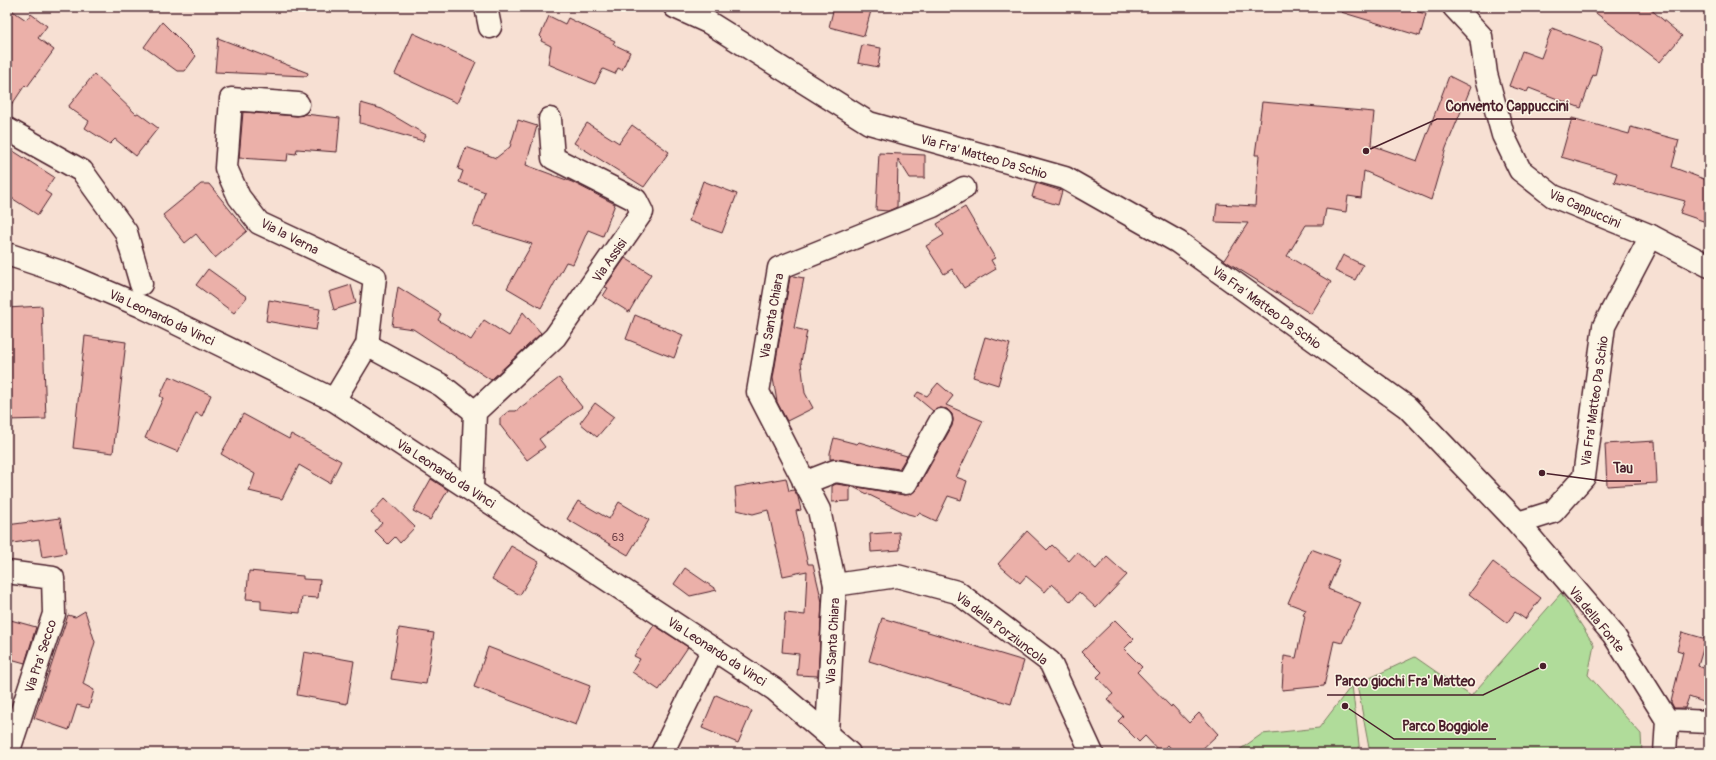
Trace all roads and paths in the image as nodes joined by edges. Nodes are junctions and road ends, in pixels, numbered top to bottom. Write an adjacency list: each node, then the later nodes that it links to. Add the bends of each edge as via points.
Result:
1 (675, 7): 17 (street, Via Fra' Matteo Da Schio, via 708,22 869,123 1065,178 1178,242 1407,407)
2 (1454, 7): 7 (street, Via Cappuccini, via 1481,36 1486,74 1503,135 1520,170 1553,196)
3 (298, 104): 11 (street, Via la Verna, via 231,99 226,168 239,197 259,223 375,277)
4 (550, 119): 13 (street, Via Assisi, via 553,158 636,200 642,212 555,337)
5 (7, 129): 10 (street, via 82,171 126,232)
6 (964, 188): 15 (street, Via Santa Chiara, via 933,206 779,268 758,392)
7 (1651, 236): 9 (street, Via Cappuccini); 17 (street, Via Fra' Matteo Da Schio, via 1604,326 1584,477 1553,512)
8 (7, 254): 12 (street, Via Leonardo da Vinci, via 61,272 141,306)
9 (1709, 266)
10 (142, 284)
11 (367, 345): 12 (street); 13 (street, via 441,384)
12 (334, 400): 16 (street, Via Leonardo da Vinci)
13 (475, 412): 16 (street)
14 (942, 420): 15 (street, via 906,483 835,471)
15 (804, 483): 19 (street, Via Santa Chiara, via 819,510)
16 (472, 489): 20 (street, Via Leonardo da Vinci)
17 (1518, 523): 21 (street, Via della Fonte, via 1613,634)
18 (7, 572): 24 (street, Via Pra' Secco, via 53,578 54,614)
19 (834, 585): 23 (street, Via Santa Chiara); 27 (street, Via della Porziuncola, via 897,576 957,592 1050,662)
20 (713, 648): 23 (street, Via Leonardo da Vinci, via 774,689); 25 (street)
21 (1668, 720): 22 (street); 28 (street)
22 (1709, 722)
23 (827, 733): 26 (street, Via Leonardo da Vinci)
24 (8, 753)
25 (662, 753)
26 (850, 753)
27 (1092, 753)
28 (1665, 753)

